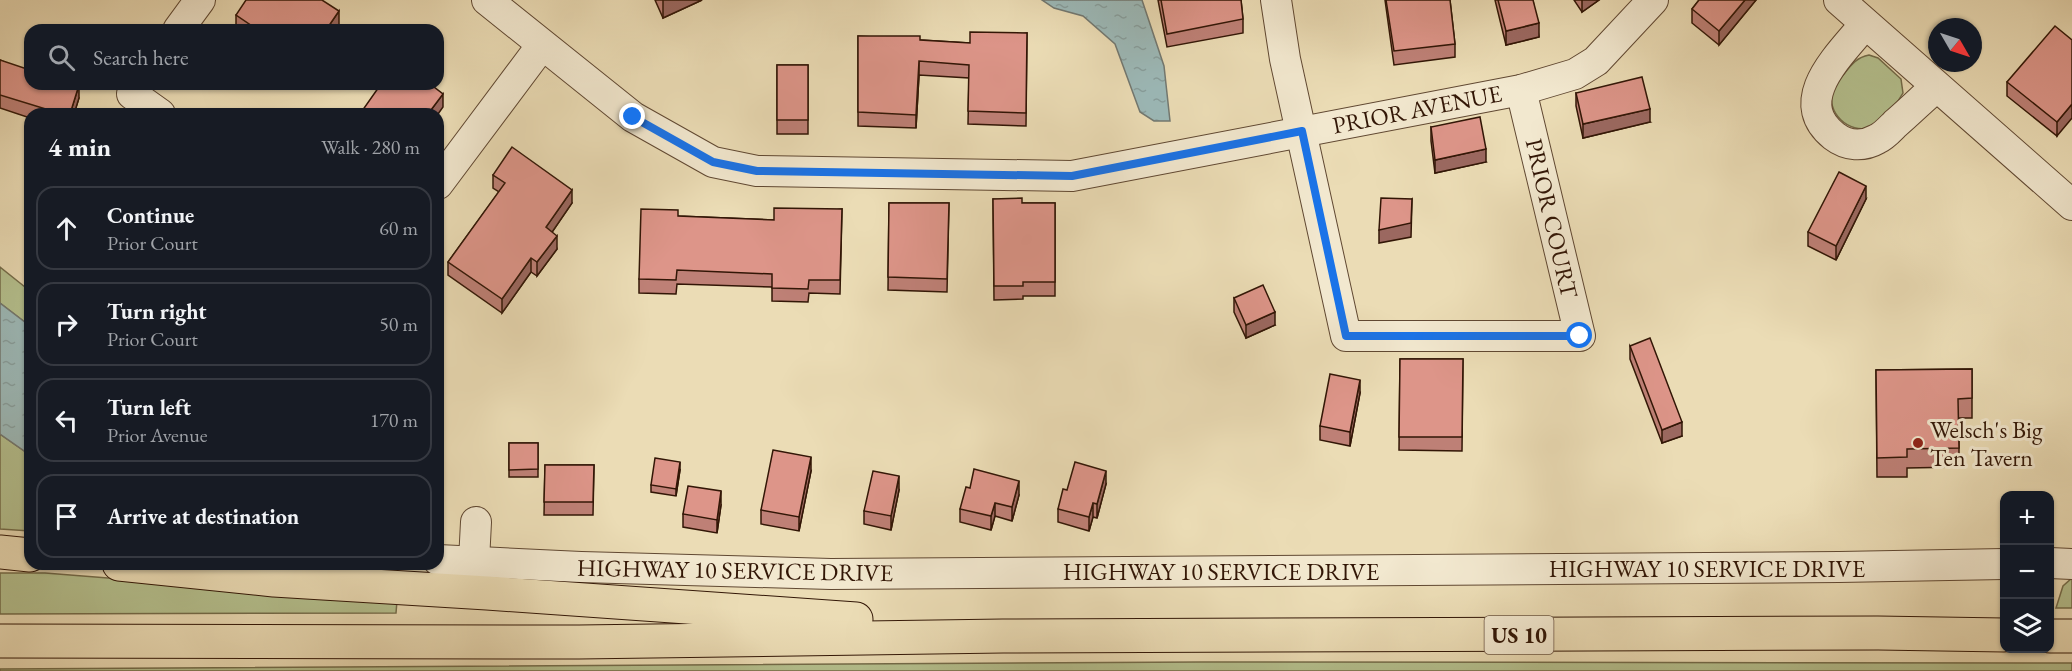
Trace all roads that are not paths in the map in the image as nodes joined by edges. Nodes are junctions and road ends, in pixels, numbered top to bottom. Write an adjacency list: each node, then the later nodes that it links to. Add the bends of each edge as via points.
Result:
1 (200, 0): 6 (street)
2 (487, 0): 8 (street, PRIOR AVENUE)
3 (1276, 0): 13 (street)
4 (1653, 0): 11 (street, PRIOR AVENUE, via 1596,61 1575,74)
5 (1839, 0): 7 (street)
6 (182, 24)
7 (1865, 24): 9 (street); 9 (street, via 1817,90 1818,117 1826,129 1842,142 1861,145 1879,138)
8 (542, 45): 13 (street, PRIOR AVENUE, via 633,117 713,162 757,171 1072,176); 14 (street)
9 (1936, 87): 15 (street)
10 (135, 90): 12 (street, via 132,94)
11 (1521, 90): 13 (street, PRIOR AVENUE); 13 (street, PRIOR COURT, via 1580,336 1346,336)
12 (152, 108)
13 (1302, 131)
14 (444, 176)
15 (2072, 206)
16 (476, 522): 22 (street)
17 (24, 544): 18 (street)
18 (0, 545)
19 (0, 552): 20 (highway)
20 (24, 554)
21 (444, 560): 22 (street, HIGHWAY 10 SERVICE DRIVE)
22 (474, 561): 24 (street, HIGHWAY 10 SERVICE DRIVE, via 831,574)
23 (2054, 563): 25 (street)
24 (2000, 564)
25 (2072, 564)
26 (177, 570): 28 (highway, via 274,580 840,617)
27 (2000, 635): 28 (highway, US 10)
28 (1034, 636): 31 (highway, US 10, via 579,642)
29 (2054, 636): 30 (highway)
30 (2072, 636)
31 (0, 642)

